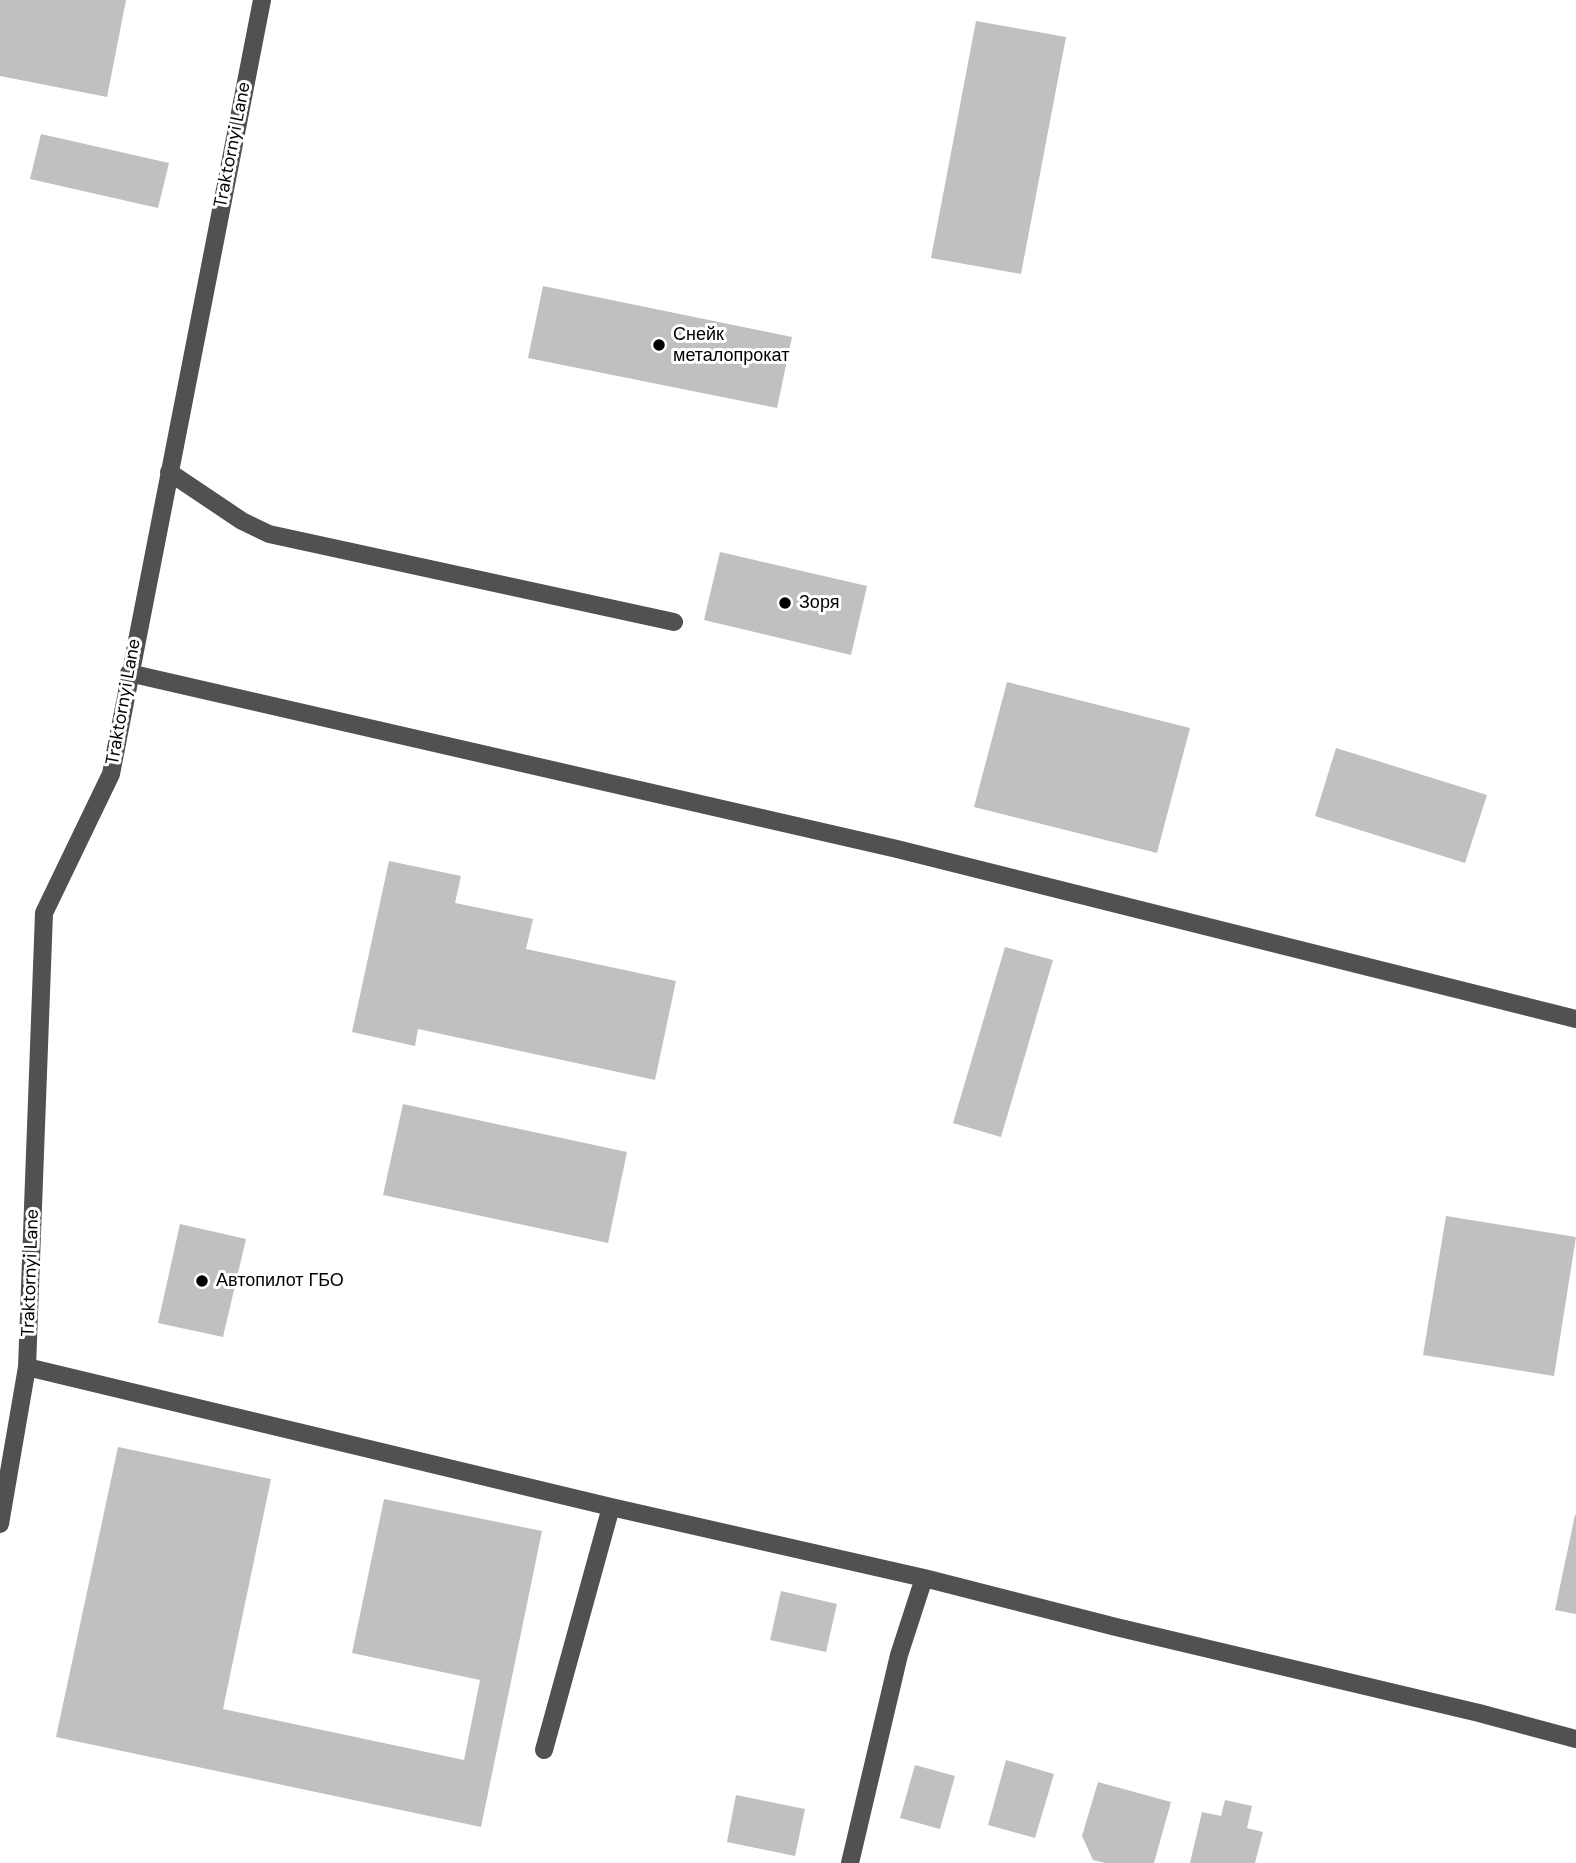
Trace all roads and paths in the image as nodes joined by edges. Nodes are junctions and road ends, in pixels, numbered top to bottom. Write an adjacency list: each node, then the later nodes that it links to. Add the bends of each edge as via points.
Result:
1 (262, 0): 2 (street, Traktornyi Lane)
2 (169, 472): 3 (street, via 269,534); 4 (street, Traktornyi Lane)
3 (674, 622)
4 (129, 673): 5 (street, via 897,849); 6 (street, Traktornyi Lane, via 111,774 44,913)
5 (1576, 1019)
6 (27, 1367): 7 (street); 8 (street, Traktornyi Lane)
7 (611, 1507): 9 (street); 11 (street)
8 (0, 1524)
9 (924, 1578): 10 (street); 12 (street, via 899,1655)
10 (1576, 1740)
11 (544, 1750)
12 (850, 1863)

